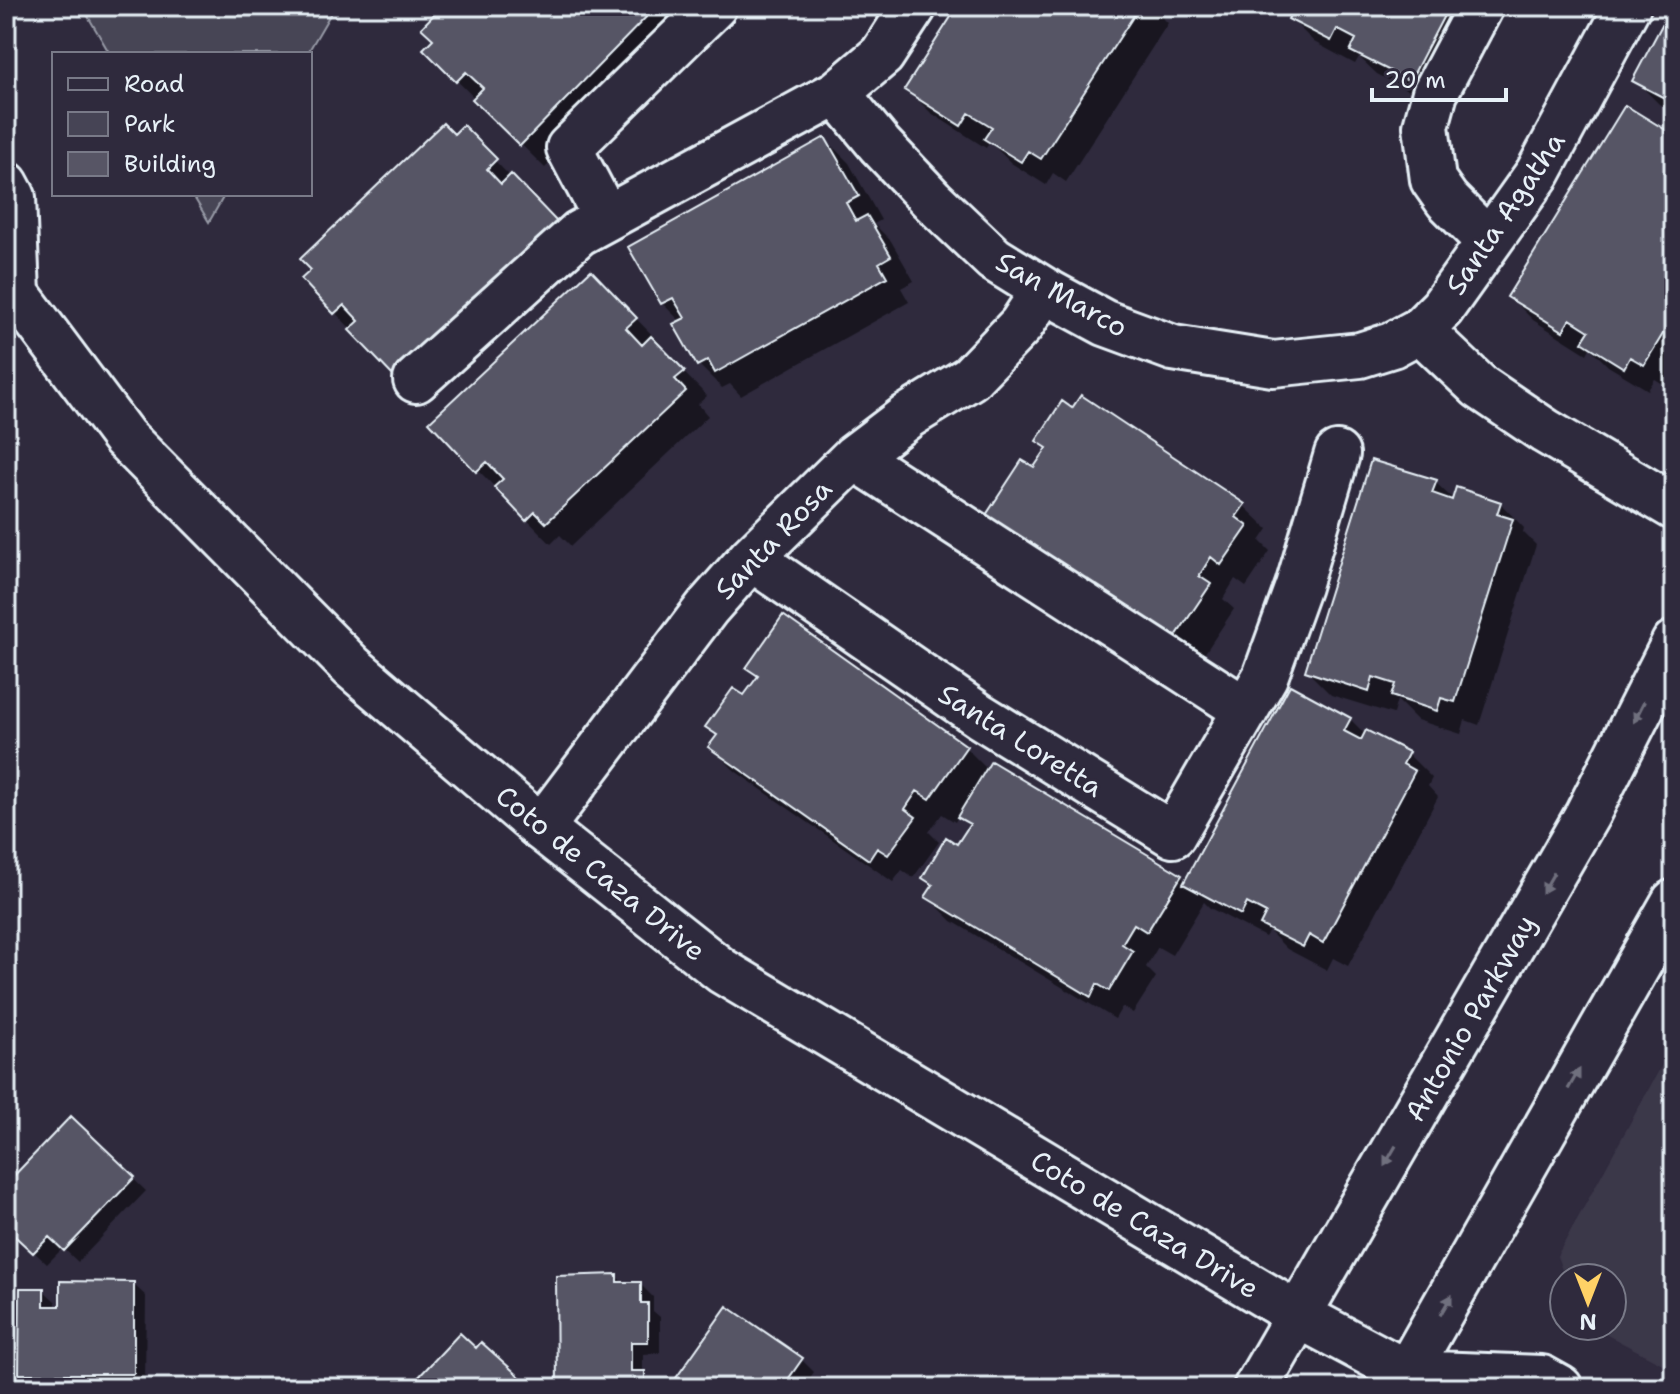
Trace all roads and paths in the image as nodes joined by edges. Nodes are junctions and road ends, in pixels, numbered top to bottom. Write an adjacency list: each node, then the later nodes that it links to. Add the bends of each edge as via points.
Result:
1 (714, 6): 7 (street, via 569,148)
2 (914, 6): 5 (street, via 882,55)
3 (1481, 6): 8 (street, via 1435,93 1426,126 1433,180)
4 (1628, 6): 8 (street, Santa Agatha, via 1538,173)
5 (837, 93): 7 (street); 9 (street, San Marco, via 932,200 994,259)
6 (6, 184): 10 (street, Coto de Caza Drive, via 13,197)
7 (606, 218): 12 (street, via 579,233)
8 (1489, 242): 11 (street, Santa Agatha)
9 (1044, 290): 11 (street, San Marco, via 1105,323 1173,348 1273,364 1360,355); 14 (street, Santa Rosa, via 1021,325 970,378)
10 (11, 292): 19 (street, Coto de Caza Drive, via 124,437 352,667)
11 (1420, 330): 15 (street, via 1480,387)
12 (416, 380)
13 (1337, 454): 18 (street, Santa Loretta, via 1280,641)
14 (854, 457): 16 (street, Santa Rosa); 18 (street)
15 (1674, 507)
16 (751, 558): 18 (street, Santa Loretta, via 980,716 1173,835); 19 (street, Santa Rosa, via 707,608)
17 (1674, 643): 21 (street, Antonio Parkway, one-way to 21, via 1587,815)
18 (1246, 710)
19 (541, 828): 21 (street, Coto de Caza Drive, via 722,971)
20 (1674, 902): 22 (street, one-way to 20)
21 (1298, 1315): 22 (street, Coto de Caza Drive); 23 (street, Antonio Parkway)
22 (1409, 1383): 24 (street, via 1542,1378)
23 (1256, 1388)
24 (1560, 1388)

